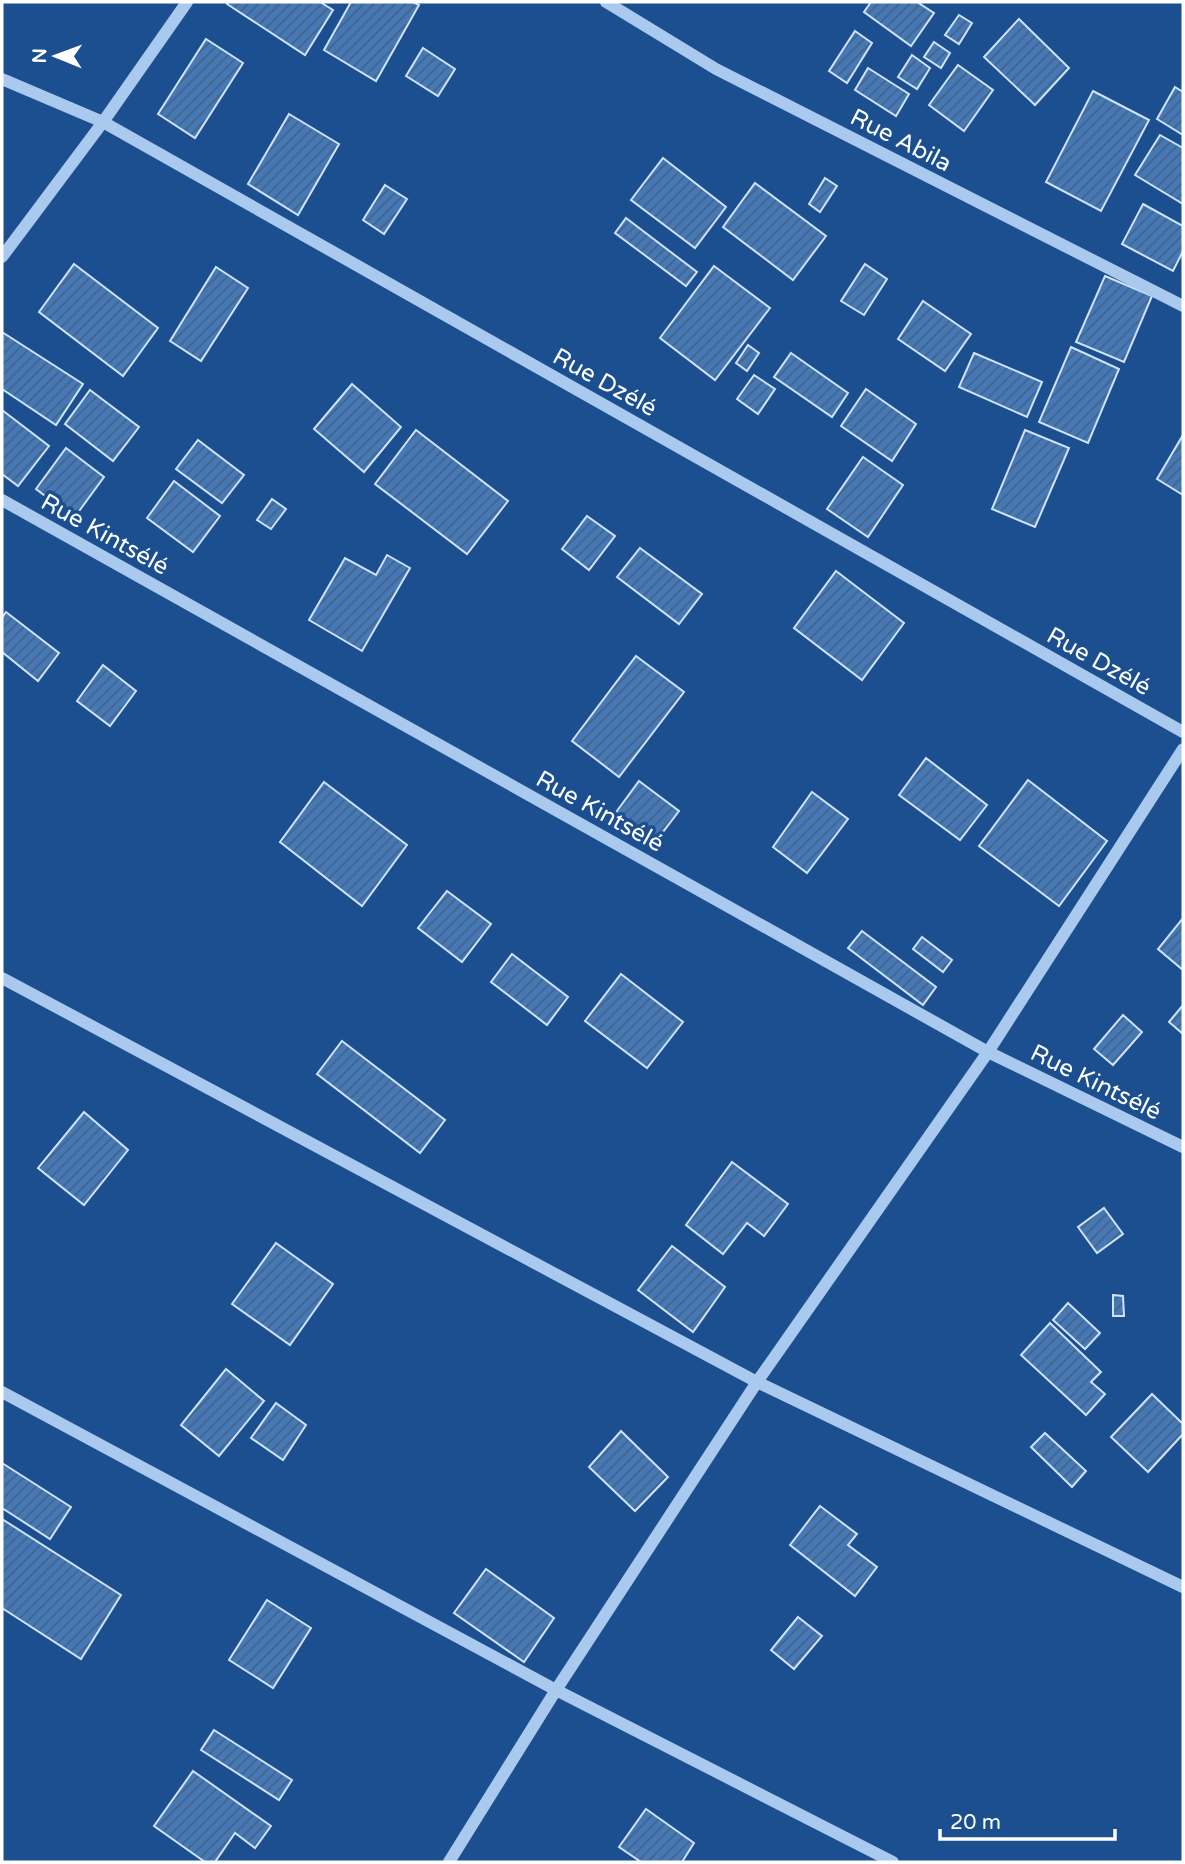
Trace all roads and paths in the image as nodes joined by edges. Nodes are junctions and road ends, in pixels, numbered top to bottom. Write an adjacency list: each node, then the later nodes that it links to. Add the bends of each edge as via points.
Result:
1 (187, 2): 4 (street)
2 (606, 2): 6 (street, Rue Abila, via 716,69)
3 (2, 79): 4 (street, Rue Dzélé)
4 (103, 122): 5 (street); 8 (street, Rue Dzélé)
5 (2, 257)
6 (1183, 306)
7 (2, 500): 11 (street, Rue Kintsélé)
8 (1183, 732)
9 (1183, 749): 11 (street)
10 (2, 978): 13 (street)
11 (988, 1052): 12 (street, Rue Kintsélé); 13 (street)
12 (1183, 1147)
13 (757, 1382): 15 (street); 16 (street)
14 (2, 1392): 16 (street)
15 (1183, 1587)
16 (556, 1690): 17 (street); 18 (street)
17 (449, 1862)
18 (893, 1862)

